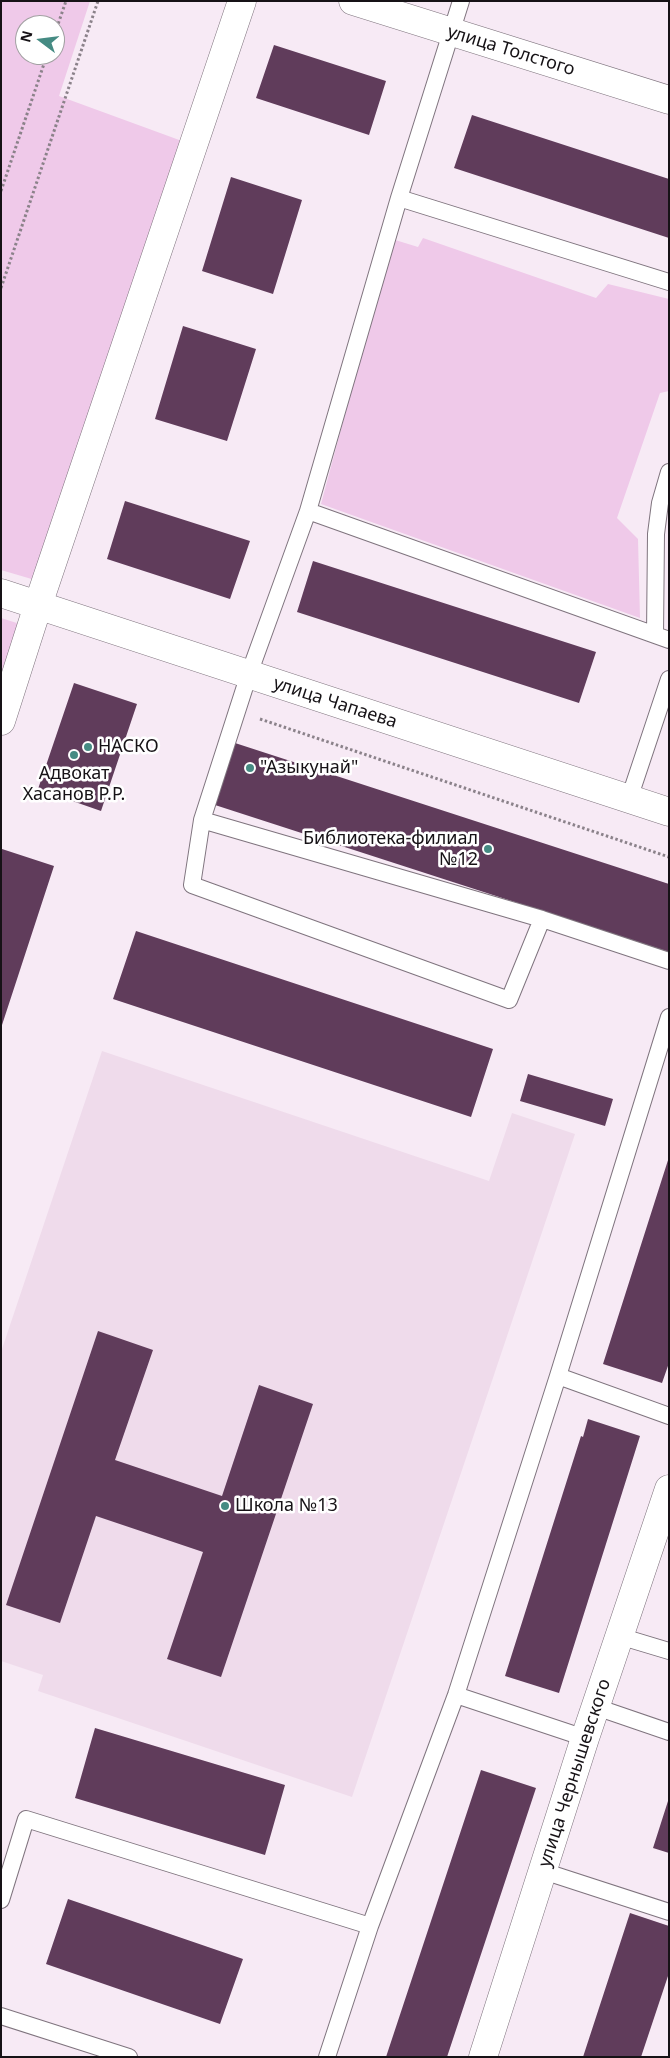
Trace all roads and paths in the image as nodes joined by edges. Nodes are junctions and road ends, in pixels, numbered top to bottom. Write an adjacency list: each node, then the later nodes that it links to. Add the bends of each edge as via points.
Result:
1 (66, 1): 6 (path)
2 (98, 1): 13 (path)
3 (242, 1): 17 (street)
4 (353, 1): 7 (street, улица Толстого)
5 (461, 1): 7 (lane)
6 (61, 15)
7 (451, 32): 9 (street, улица Толстого); 11 (lane)
8 (44, 65): 10 (path)
9 (669, 100)
10 (1, 191)
11 (399, 198): 12 (lane); 15 (lane)
12 (669, 282)
13 (1, 288)
14 (669, 472): 18 (lane, via 656,534)
15 (308, 511): 18 (lane); 19 (lane)
16 (1, 593): 17 (street, улица Чапаева)
17 (38, 606): 19 (street, улица Чапаева); 22 (street)
18 (662, 638)
19 (249, 674): 21 (lane); 23 (street, улица Чапаева)
20 (669, 678): 23 (lane)
21 (237, 711): 25 (lane); 26 (path)
22 (1, 721)
23 (629, 799): 24 (street, улица Чапаева)
24 (669, 812)
25 (202, 820): 27 (lane); 27 (lane, via 192,885 509,1000)
26 (669, 857)
27 (542, 919): 28 (lane)
28 (669, 961)
29 (669, 1017): 30 (lane)
30 (558, 1376): 31 (lane); 35 (lane)
31 (669, 1416)
32 (669, 1489): 33 (street, улица Чернышевского)
33 (620, 1636): 34 (lane); 36 (street, улица Чернышевского)
34 (669, 1651)
35 (456, 1695): 38 (lane); 42 (lane)
36 (596, 1708): 37 (lane); 38 (street, улица Чернышевского)
37 (669, 1732)
38 (585, 1738): 39 (street, улица Чернышевского)
39 (543, 1871): 41 (lane); 46 (street, улица Чернышевского)
40 (1, 1900): 42 (lane, via 26,1819)
41 (669, 1912)
42 (370, 1926): 45 (lane)
43 (1, 2016): 44 (lane)
44 (129, 2057)
45 (327, 2057)
46 (483, 2057)

